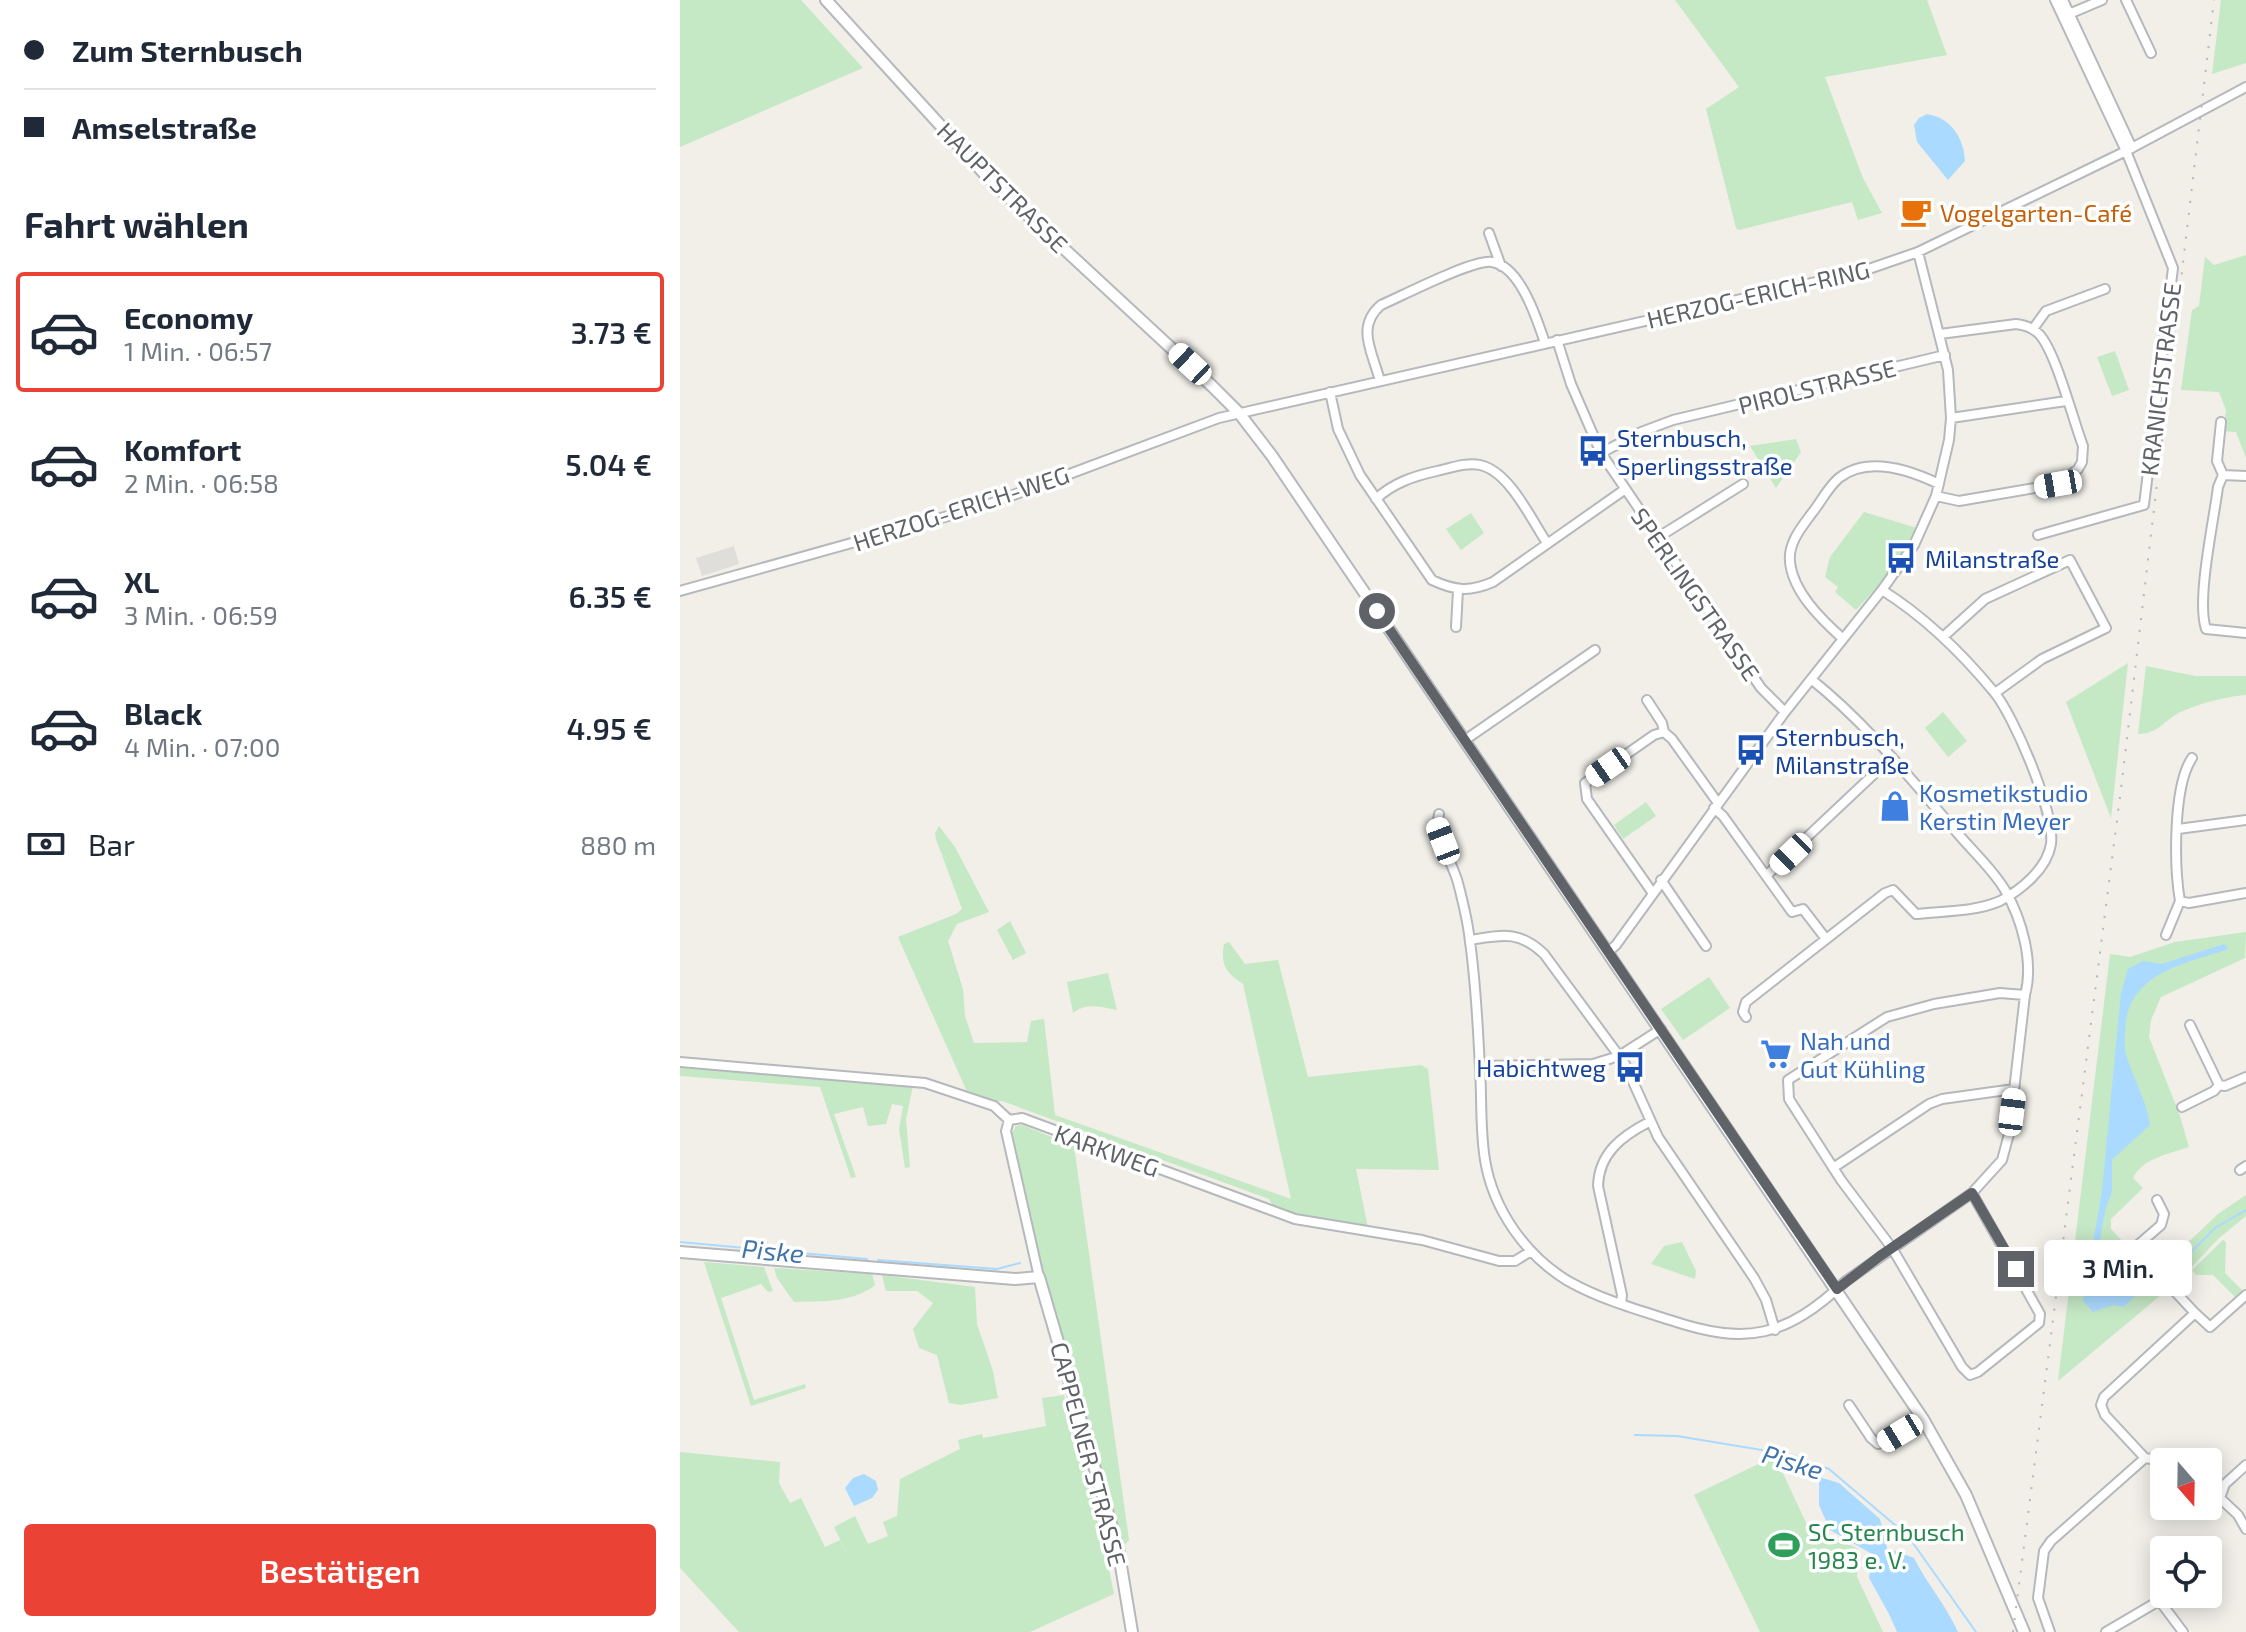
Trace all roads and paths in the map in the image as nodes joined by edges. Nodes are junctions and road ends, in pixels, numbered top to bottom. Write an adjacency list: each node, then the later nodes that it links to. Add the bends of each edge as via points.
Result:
1 (826, 0): 22 (street, HAUPTSTRASSE, via 992,182)
2 (2055, 0): 9 (street)
3 (2063, 0): 6 (street)
4 (2102, 0): 6 (street)
5 (2126, 0): 7 (street)
6 (2069, 14): 9 (street)
7 (2151, 53)
8 (2246, 87): 9 (street, HERZOG-ERICH-RING)
9 (2129, 150): 11 (street, HERZOG-ERICH-RING); 33 (street, KRANICHSTRASSE, via 2173,268 2144,505)
10 (1489, 233): 12 (street)
11 (1918, 252): 15 (street); 16 (street, HERZOG-ERICH-RING, via 1860,272)
12 (1501, 266): 17 (street, via 1526,294); 19 (street, via 1472,266 1370,314 1368,340)
13 (2105, 289): 14 (street, via 2046,311)
14 (2033, 329): 15 (street, via 2005,324); 21 (street, via 2046,346)
15 (1940, 334): 18 (street)
16 (1557, 340): 17 (street, HERZOG-ERICH-RING); 25 (street, SPERLINGSTRASSE)
17 (1545, 343): 19 (street, HERZOG-ERICH-RING)
18 (1945, 355): 23 (street); 25 (street, PIROLSTRASSE, via 1673,420)
19 (1380, 381): 20 (street, HERZOG-ERICH-RING)
20 (1330, 392): 22 (street, HERZOG-ERICH-RING); 32 (street, via 1338,429)
21 (2066, 401): 23 (street); 31 (street, via 2083,455 2066,480 1959,501)
22 (1239, 413): 38 (street, HERZOG-ERICH-WEG, via 984,506); 49 (street, HAUPTSTRASSE)
23 (1951, 418): 29 (street)
24 (2221, 422): 26 (street, via 2217,461)
25 (1601, 453): 30 (street, SPERLINGSTRASSE)
26 (2223, 475): 27 (street); 40 (street, via 2204,622 2213,631)
27 (2246, 476)
28 (1743, 484): 34 (street)
29 (1939, 484): 31 (street); 42 (street, via 1921,475 1863,466 1840,477 1800,529 1792,544 1794,579)
30 (1624, 490): 34 (street, SPERLINGSTRASSE); 35 (street)
31 (1936, 496): 37 (street, via 1914,545)
32 (1376, 499): 35 (street, via 1418,475 1478,464 1504,478); 36 (street, via 1432,580)
33 (2038, 535)
34 (1657, 538): 47 (street, SPERLINGSTRASSE, via 1761,688)
35 (1547, 543): 36 (street, via 1493,582)
36 (1458, 590): 39 (street)
37 (1882, 590): 41 (street); 42 (street)
38 (680, 591)
39 (1456, 627)
40 (2246, 633)
41 (1943, 637): 45 (street); 45 (street, via 1985,599 2070,560 2106,628 2042,659)
42 (1842, 638): 44 (street)
43 (1595, 650): 49 (street)
44 (1811, 679): 47 (street); 50 (street)
45 (1995, 693): 60 (street, via 2021,736 2051,843 2030,880)
46 (1647, 700): 48 (street)
47 (1785, 712): 52 (street)
48 (1664, 732): 52 (street); 58 (street, via 1585,783 1584,791)
49 (1465, 740): 66 (street, HAUPTSTRASSE)
50 (1892, 757): 56 (street); 60 (street)
51 (2192, 758): 55 (street, via 2185,768)
52 (1716, 805): 56 (street); 57 (street)
53 (1439, 814): 64 (street, via 1436,824 1457,881)
54 (2246, 820): 55 (street)
55 (2178, 829): 61 (street)
56 (1767, 875): 63 (street, via 1792,912 1803,909)
57 (1661, 880): 58 (street); 65 (street)
58 (1652, 892): 66 (street)
59 (2246, 893): 61 (street)
60 (2008, 896): 63 (street, via 1982,907 1916,914 1893,890); 67 (street, via 2029,966)
61 (2180, 901): 62 (street)
62 (2166, 935)
63 (1826, 939): 68 (street, via 1746,1002)
64 (1470, 940): 71 (street, via 1509,935 1532,943); 73 (street)
65 (1706, 946)
66 (1608, 952): 70 (street, HAUPTSTRASSE)
67 (2025, 995): 76 (street); 80 (street, via 2000,993 1887,1017 1788,1080 1789,1099)
68 (1746, 1017)
69 (2190, 1025): 75 (street)
70 (1661, 1029): 71 (street); 87 (street, HAUPTSTRASSE)
71 (1619, 1056): 73 (street, via 1593,1064); 79 (street)
72 (680, 1062): 78 (street, KARKWEG, via 925,1083 994,1106)
73 (1480, 1066): 84 (street, via 1489,1176 1516,1234)
74 (2246, 1077): 75 (street)
75 (2219, 1085): 77 (street)
76 (2014, 1089): 80 (street, via 1929,1104); 81 (street, via 2007,1149)
77 (2182, 1107)
78 (1009, 1120): 84 (street, KARKWEG, via 1022,1118 1295,1219 1412,1238 1499,1261 1515,1261); 86 (street, CAPPELNER STRASSE, via 1006,1131)
79 (1649, 1122): 89 (street, via 1617,1143 1598,1173); 91 (street, via 1754,1278)
80 (1833, 1168): 83 (street)
81 (1972, 1193): 83 (street); 83 (street, via 2040,1314 2039,1323 1978,1372 1966,1371)
82 (2157, 1200): 90 (street, via 2164,1214 2161,1225 2138,1245 2138,1252)
83 (1892, 1248): 87 (street)
84 (1531, 1251): 89 (street, via 1565,1279)
85 (680, 1252): 86 (street)
86 (1039, 1277): 100 (street, CAPPELNER STRASSE, via 1118,1548)
87 (1837, 1289): 91 (street); 93 (street, HAUPTSTRASSE)
88 (2246, 1295): 90 (street, via 2210,1327)
89 (1621, 1304): 91 (street, via 1720,1334)
90 (2195, 1313): 94 (street, via 2101,1405)
91 (1775, 1330)
92 (1849, 1405): 93 (street, via 1878,1444)
93 (1923, 1419): 101 (street, HAUPTSTRASSE, via 1966,1495)
94 (2145, 1458): 95 (street); 102 (street, via 2044,1551 2038,1598)
95 (2150, 1459)
96 (2246, 1465): 97 (street)
97 (2222, 1492)
98 (2222, 1500): 99 (street)
99 (2246, 1529)
100 (1132, 1632)
101 (2024, 1632)
102 (2050, 1632)
103 (2106, 1632): 104 (street, via 2157,1602)
104 (2183, 1632)

